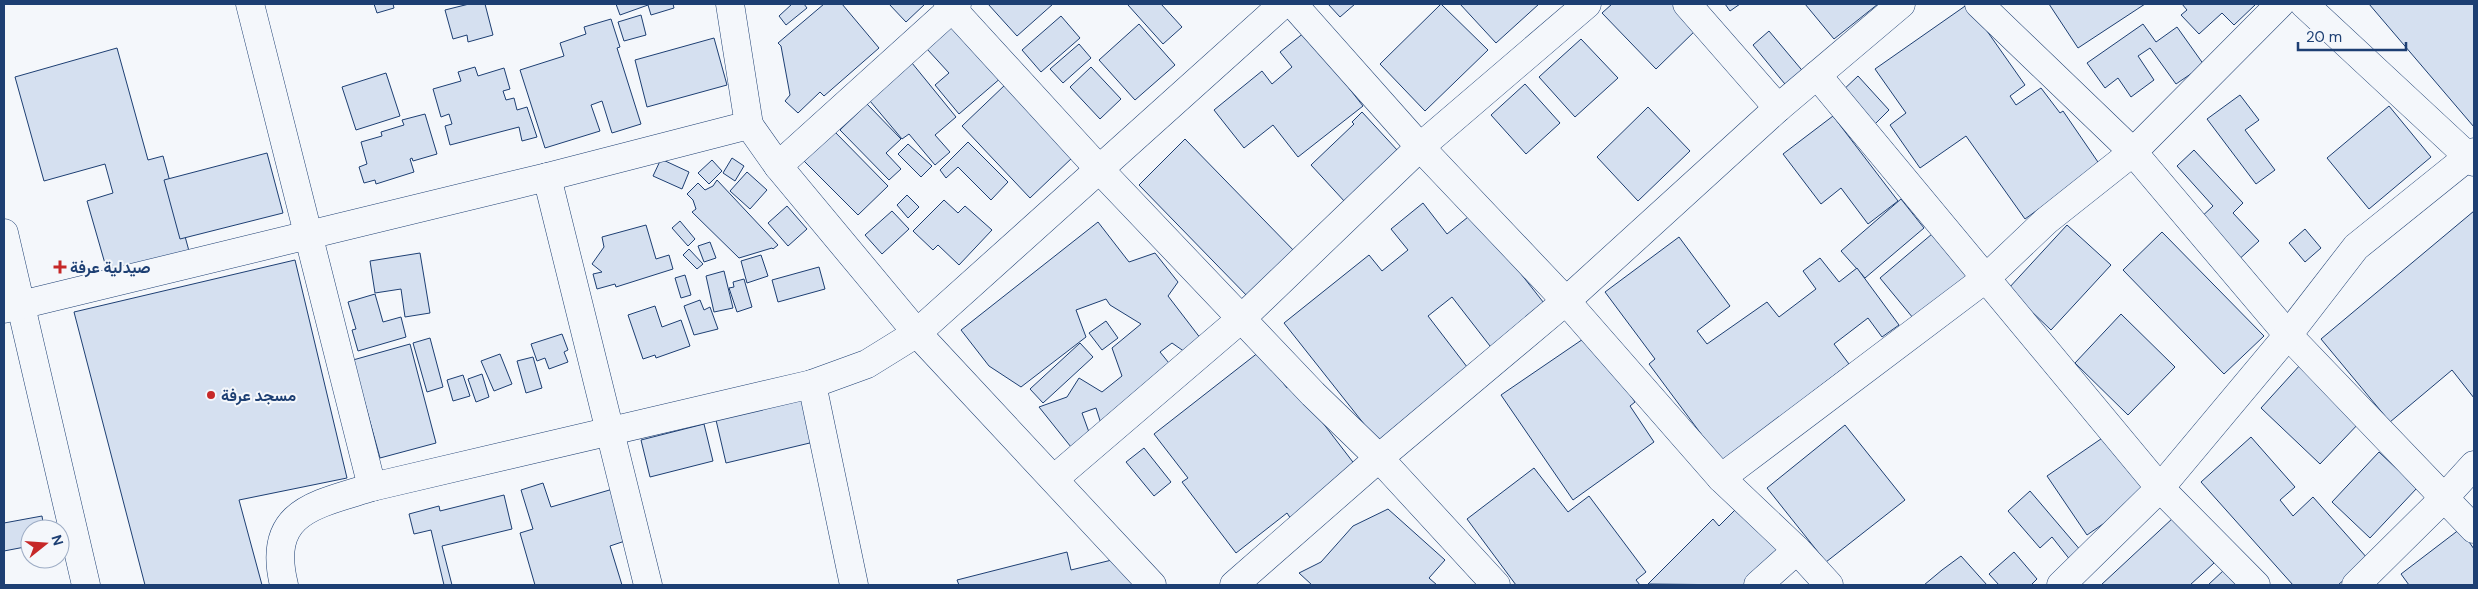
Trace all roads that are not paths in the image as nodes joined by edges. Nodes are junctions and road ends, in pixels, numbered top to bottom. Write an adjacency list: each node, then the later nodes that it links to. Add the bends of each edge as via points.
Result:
1 (250, 4): 22 (street)
2 (730, 4): 14 (street)
3 (1283, 4): 19 (street)
4 (1293, 4): 15 (street)
5 (1588, 4): 15 (street)
6 (1688, 4): 13 (street)
7 (1901, 4): 12 (street)
8 (1979, 4): 16 (street)
9 (2280, 4): 16 (street)
10 (2304, 4): 17 (street)
11 (952, 5): 18 (street); 19 (street)
12 (1817, 75): 13 (street); 23 (street)
13 (1778, 108): 24 (street)
14 (749, 125): 18 (street); 20 (street)
15 (1420, 146): 24 (street); 26 (street)
16 (2133, 152): 23 (street, via 2046,221); 28 (street)
17 (2472, 157): 28 (street, via 2356,247)
18 (778, 166): 27 (street)
19 (1099, 169): 26 (street); 27 (street)
20 (547, 177): 22 (street); 30 (street)
21 (4, 233): 25 (street)
22 (308, 236): 25 (street); 35 (street)
23 (1985, 279): 33 (street); 36 (street)
24 (1566, 301): 31 (street); 33 (street)
25 (13, 306): 40 (street)
26 (1242, 318): 31 (street); 34 (street)
27 (917, 333): 29 (street, via 867,364); 34 (street)
28 (2288, 335): 36 (street); 37 (street)
29 (812, 384): 30 (street); 43 (street)
30 (611, 431): 35 (street); 42 (street)
31 (1379, 458): 45 (street); 46 (street)
32 (2474, 465): 37 (street)
33 (1721, 478): 39 (street)
34 (1054, 480): 44 (street)
35 (372, 487): 41 (street, via 316,505 295,517 281,540 279,564)
36 (2160, 488): 49 (street); 50 (street)
37 (2444, 498): 38 (street); 51 (street)
38 (2474, 530)
39 (1797, 550): 47 (street); 48 (street)
40 (86, 585)
41 (284, 585)
42 (648, 585)
43 (854, 585)
44 (1152, 585)
45 (1234, 585)
46 (1496, 585)
47 (1758, 585)
48 (1829, 585)
49 (2061, 585)
50 (2256, 585)
51 (2356, 585)

